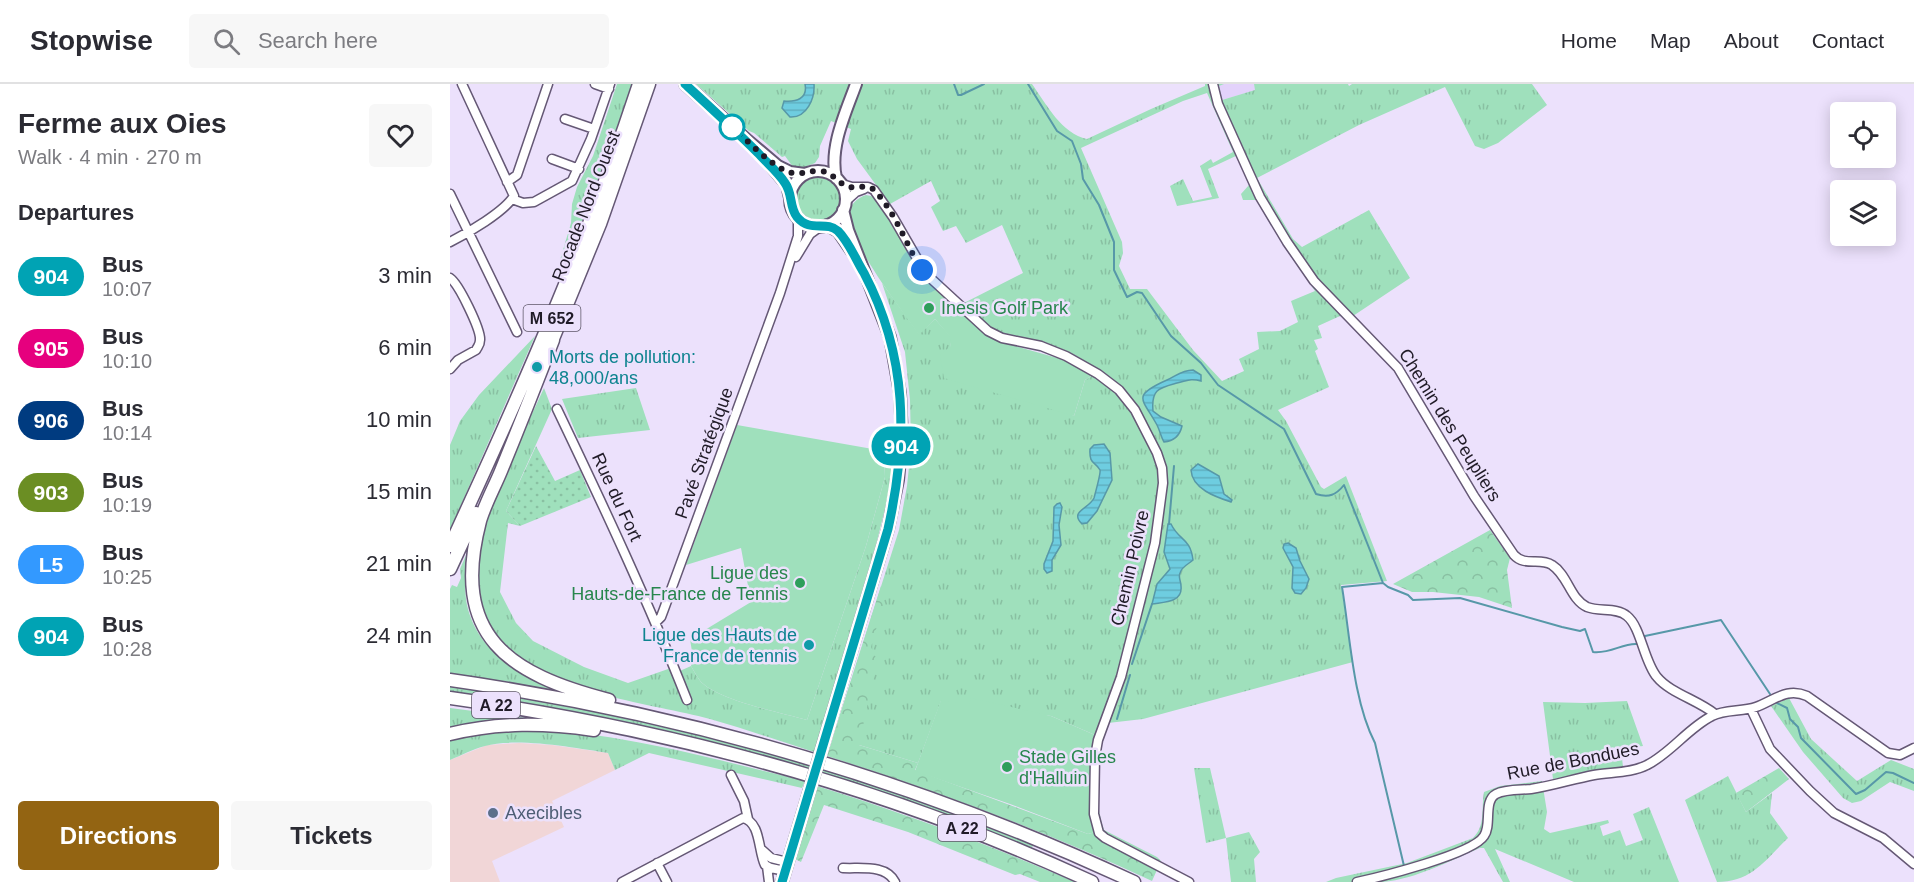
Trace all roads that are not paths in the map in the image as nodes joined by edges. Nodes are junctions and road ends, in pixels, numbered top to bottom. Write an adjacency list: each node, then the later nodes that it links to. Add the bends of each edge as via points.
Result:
1 (462, 84): 18 (street)
2 (548, 84): 18 (street, via 517,175)
3 (595, 84): 9 (street)
4 (639, 84): 35 (highway, Rocade Nord Ouest / M 652, via 572,268)
5 (649, 84): 32 (highway, Rocade Nord Ouest / M 652, via 600,224)
6 (685, 84): 13 (main road)
7 (856, 84): 11 (main road)
8 (1214, 84): 42 (street, Chemin des Peupliers, via 1218,104 1253,182 1292,249 1317,284 1398,368 1514,555 1554,567 1584,605 1627,615 1656,677)
9 (609, 86): 12 (street)
10 (565, 119): 12 (street)
11 (843, 121): 16 (main road, via 825,160); 17 (main road, via 834,160)
12 (594, 129): 15 (street)
13 (746, 140): 16 (main road, via 782,169); 21 (main road, via 784,182)
14 (552, 159): 15 (street)
15 (579, 169): 22 (street, via 567,186 534,202)
16 (811, 173): 17 (main road, via 827,172); 21 (main road, via 795,184)
17 (839, 181): 19 (street); 23 (main road)
18 (507, 182): 22 (street)
19 (876, 192): 23 (street, via 860,190); 61 (street, Chemin Poivre, via 934,283 994,334 1041,346 1110,382 1136,410 1161,463 1162,490 1154,550 1119,686 1096,750 1094,814 1099,833)
20 (450, 195): 26 (street)
21 (790, 198): 24 (main road)
22 (512, 199): 26 (street)
23 (845, 206): 25 (main road, via 838,218); 29 (main road, via 845,221)
24 (798, 218): 25 (main road, via 810,225); 30 (street, Pavé Stratégique, via 798,236)
25 (824, 226): 29 (main road, via 840,233); 30 (street, Pavé Stratégique, via 813,231 802,246)
26 (469, 233): 27 (street); 31 (street)
27 (450, 242)
28 (450, 278): 33 (street, via 470,311 480,339 476,350)
29 (872, 288): 54 (main road, bridge, via 890,337 898,379 902,422 900,467 880,557)
30 (780, 293): 37 (street, Pavé Stratégique)
31 (518, 332)
32 (553, 340): 36 (highway, Rocade Nord Ouest / M 652); 46 (highway, via 475,541 470,584 482,627 510,659 554,683 727,730)
33 (450, 369)
34 (557, 409): 37 (street, Rue du Fort)
35 (450, 546)
36 (450, 569)
37 (656, 622): 40 (street, Rue du Fort)
38 (450, 680): 46 (highway, A 22, via 626,711)
39 (450, 698): 44 (highway, A 22)
40 (687, 700)
41 (1751, 708): 42 (street); 45 (street, via 1786,693 1800,693 1888,753 1900,755); 51 (street, via 1768,745 1804,786 1834,813 1883,838)
42 (1715, 714): 62 (street, Rue de Bondues, via 1643,767 1497,793 1490,800 1488,829 1480,841 1414,868)
43 (450, 734): 44 (highway, via 531,724)
44 (671, 739): 59 (highway, A 22, via 878,797)
45 (1914, 748)
46 (792, 752): 60 (highway, A 22, via 955,806)
47 (731, 775): 48 (street)
48 (748, 819): 49 (street); 50 (street, via 740,819)
49 (761, 848): 52 (street); 54 (street)
50 (657, 863): 55 (street); 56 (street)
51 (1914, 864)
52 (767, 866): 54 (street); 57 (street)
53 (843, 868): 58 (street, via 869,867 891,875)
54 (785, 872)
55 (622, 882)
56 (667, 882)
57 (769, 882)
58 (896, 882)
59 (1092, 882)
60 (1134, 882)
61 (1189, 882)
62 (1357, 882)

